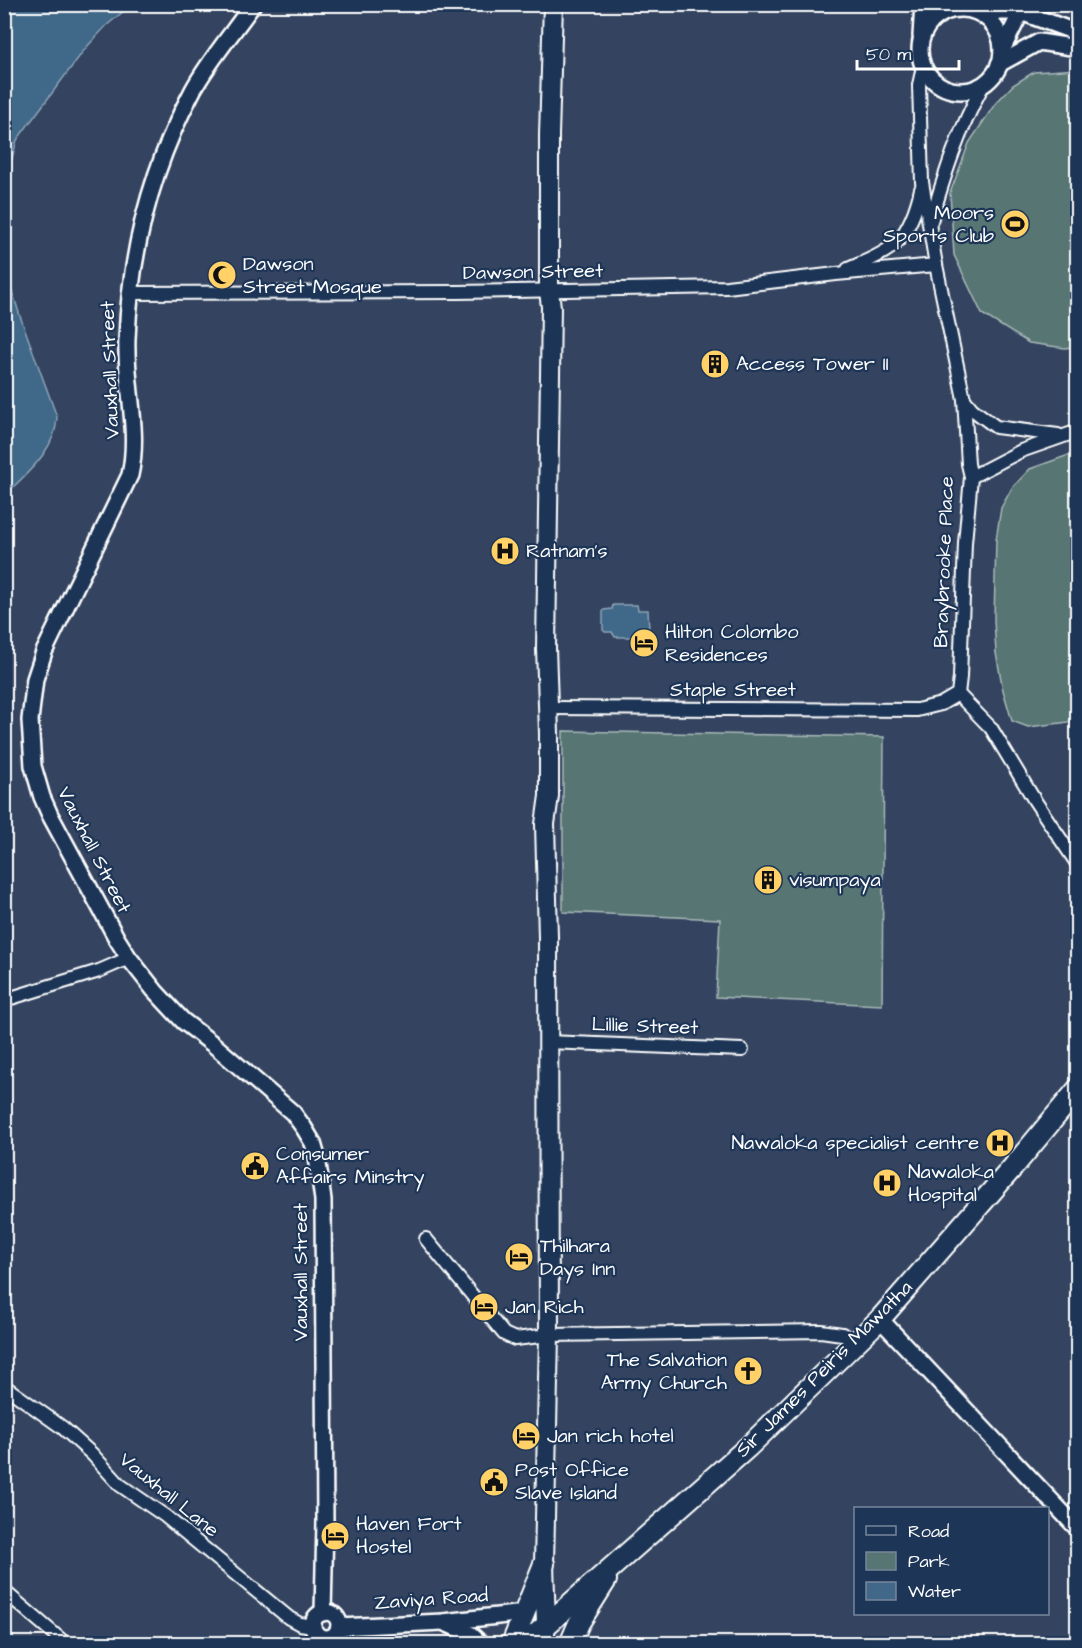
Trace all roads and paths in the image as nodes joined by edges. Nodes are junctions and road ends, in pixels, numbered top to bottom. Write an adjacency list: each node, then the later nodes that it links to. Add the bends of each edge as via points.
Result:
1 (253, 4): 17 (street, Vauxhall Street, via 209,64 177,124 141,226)
2 (553, 4): 16 (main road)
3 (923, 4): 7 (street)
4 (1023, 8): 5 (street); 6 (street); 9 (street)
5 (976, 12): 7 (street, via 949,10 927,27); 9 (street, via 995,27)
6 (1077, 33)
7 (921, 39): 10 (street)
8 (1077, 48): 9 (street, via 1039,42)
9 (1001, 57): 11 (street, via 993,76)
10 (923, 67): 11 (street, via 930,79 956,92); 12 (street, Braybrooke Place, via 919,85)
11 (983, 85): 13 (street, via 964,120)
12 (922, 182): 13 (street, Braybrooke Place); 15 (street, via 916,208 897,242)
13 (930, 225): 14 (street, Braybrooke Place)
14 (936, 265): 15 (street, Dawson Street); 18 (street, Braybrooke Place)
15 (836, 274): 16 (street, Dawson Street, via 727,287)
16 (549, 291): 17 (street, Dawson Street); 23 (main road)
17 (129, 293): 25 (street, Vauxhall Street, via 127,343 134,454 130,475 44,652 35,679 30,720 33,766 42,797)
18 (964, 399): 20 (street, via 996,428); 21 (street, Braybrooke Place)
19 (1077, 431): 20 (street)
20 (1062, 436): 21 (street, via 1021,451)
21 (971, 477): 22 (street, Braybrooke Place)
22 (957, 694): 23 (street, Staple Street, via 917,711); 24 (street, via 991,728)
23 (549, 708): 27 (main road, via 549,796 545,824)
24 (1077, 865)
25 (129, 958): 26 (street, via 99,971); 39 (street, Vauxhall Street, via 183,1021 293,1113 313,1143 323,1200)
26 (4, 998)
27 (548, 1042): 28 (street, Lillie Street); 32 (main road)
28 (742, 1050)
29 (1077, 1089): 31 (highway, Sir James Peiris Mawatha)
30 (426, 1239): 32 (street, via 504,1334 516,1339)
31 (880, 1318): 33 (highway, Sir James Peiris Mawatha); 35 (street)
32 (549, 1335): 33 (street, via 821,1331 842,1334); 37 (main road)
33 (856, 1342): 36 (highway, Sir James Peiris Mawatha, via 748,1446)
34 (4, 1386): 45 (street, Vauxhall Lane, via 63,1428 120,1485 165,1516)
35 (1077, 1529)
36 (622, 1558): 42 (highway, Sir James Peiris Mawatha); 43 (highway)
37 (544, 1564): 40 (highway); 42 (main road)
38 (4, 1591): 46 (street)
39 (323, 1612): 44 (street, via 335,1615); 45 (street, via 315,1617)
40 (525, 1613): 41 (street, Zaviya Road); 48 (highway)
41 (443, 1622): 44 (street, Zaviya Road); 47 (street, via 470,1634)
42 (546, 1623): 49 (highway, Sir James Peiris Mawatha); 50 (main road)
43 (579, 1623): 51 (highway); 52 (street)
44 (339, 1627): 45 (street, via 335,1635 327,1638)
45 (311, 1634)
46 (66, 1644)
47 (481, 1644)
48 (512, 1644)
49 (525, 1644)
50 (543, 1644)
51 (570, 1644)
52 (584, 1644)

